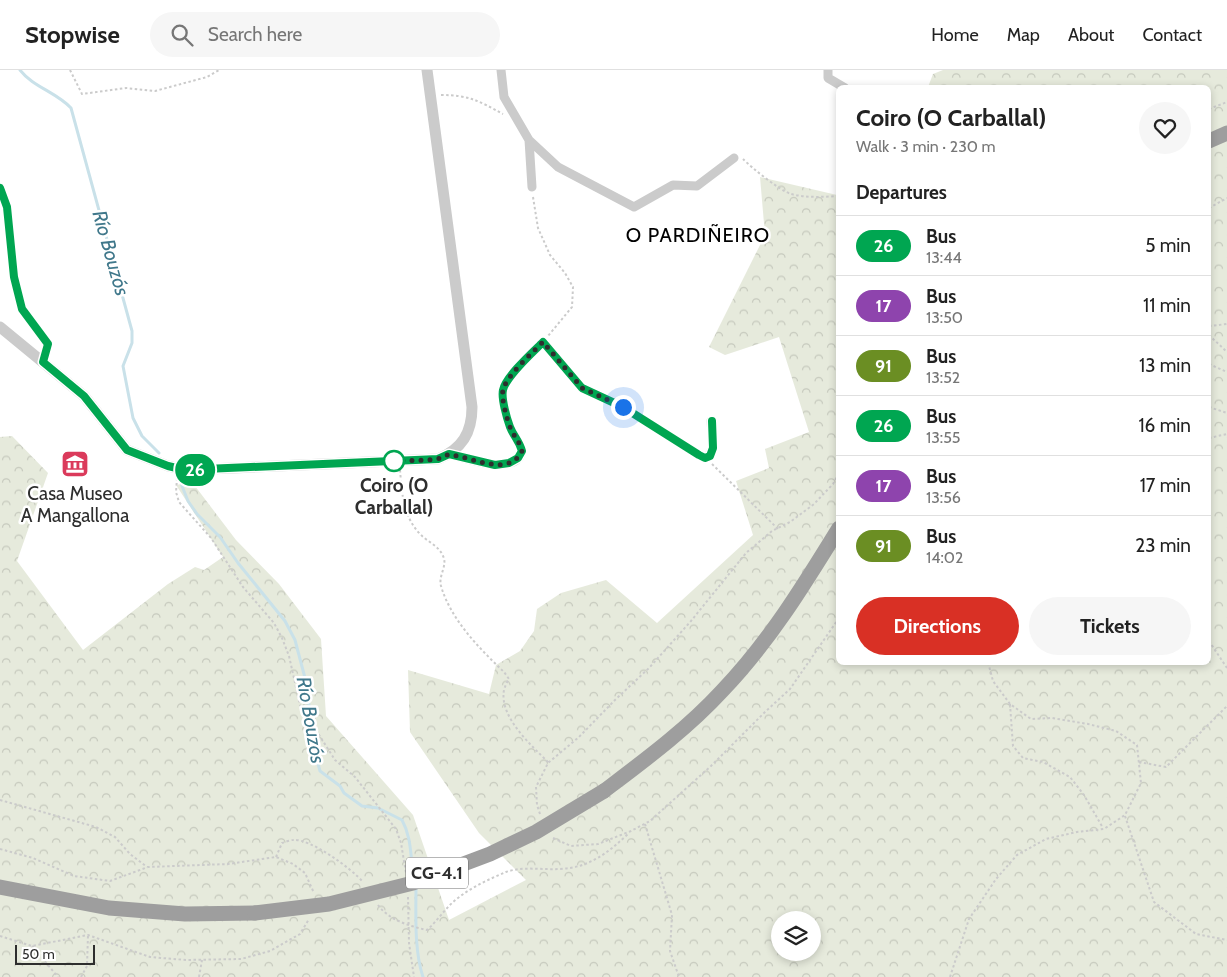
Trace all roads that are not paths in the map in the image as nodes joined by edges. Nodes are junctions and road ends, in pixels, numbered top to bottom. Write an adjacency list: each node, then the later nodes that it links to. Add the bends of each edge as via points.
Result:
1 (427, 70): 14 (street, via 472,407 470,429 465,439)
2 (501, 70): 6 (street, via 504,97)
3 (828, 70): 4 (street, via 828,78)
4 (840, 85)
5 (1227, 133): 7 (highway)
6 (528, 140): 8 (street, via 558,167 634,207 673,185 696,186); 9 (street)
7 (1211, 140)
8 (734, 158)
9 (532, 187)
10 (0, 188): 12 (street, via 7,207 14,277 22,309 48,344)
11 (0, 327): 12 (street)
12 (43, 362): 14 (street, via 84,396 127,450 185,470 438,459)
13 (712, 421): 14 (street, via 713,448 710,456 705,458 623,407 582,388 543,342 514,372 503,390 506,415 522,451 518,458 495,465)
14 (449, 454)
15 (836, 533): 16 (highway, CG-4.1, bridge, via 799,594 763,643 722,691 666,744 604,791 536,832 490,854 412,883 329,904 255,913 185,914 109,908)
16 (0, 887)

